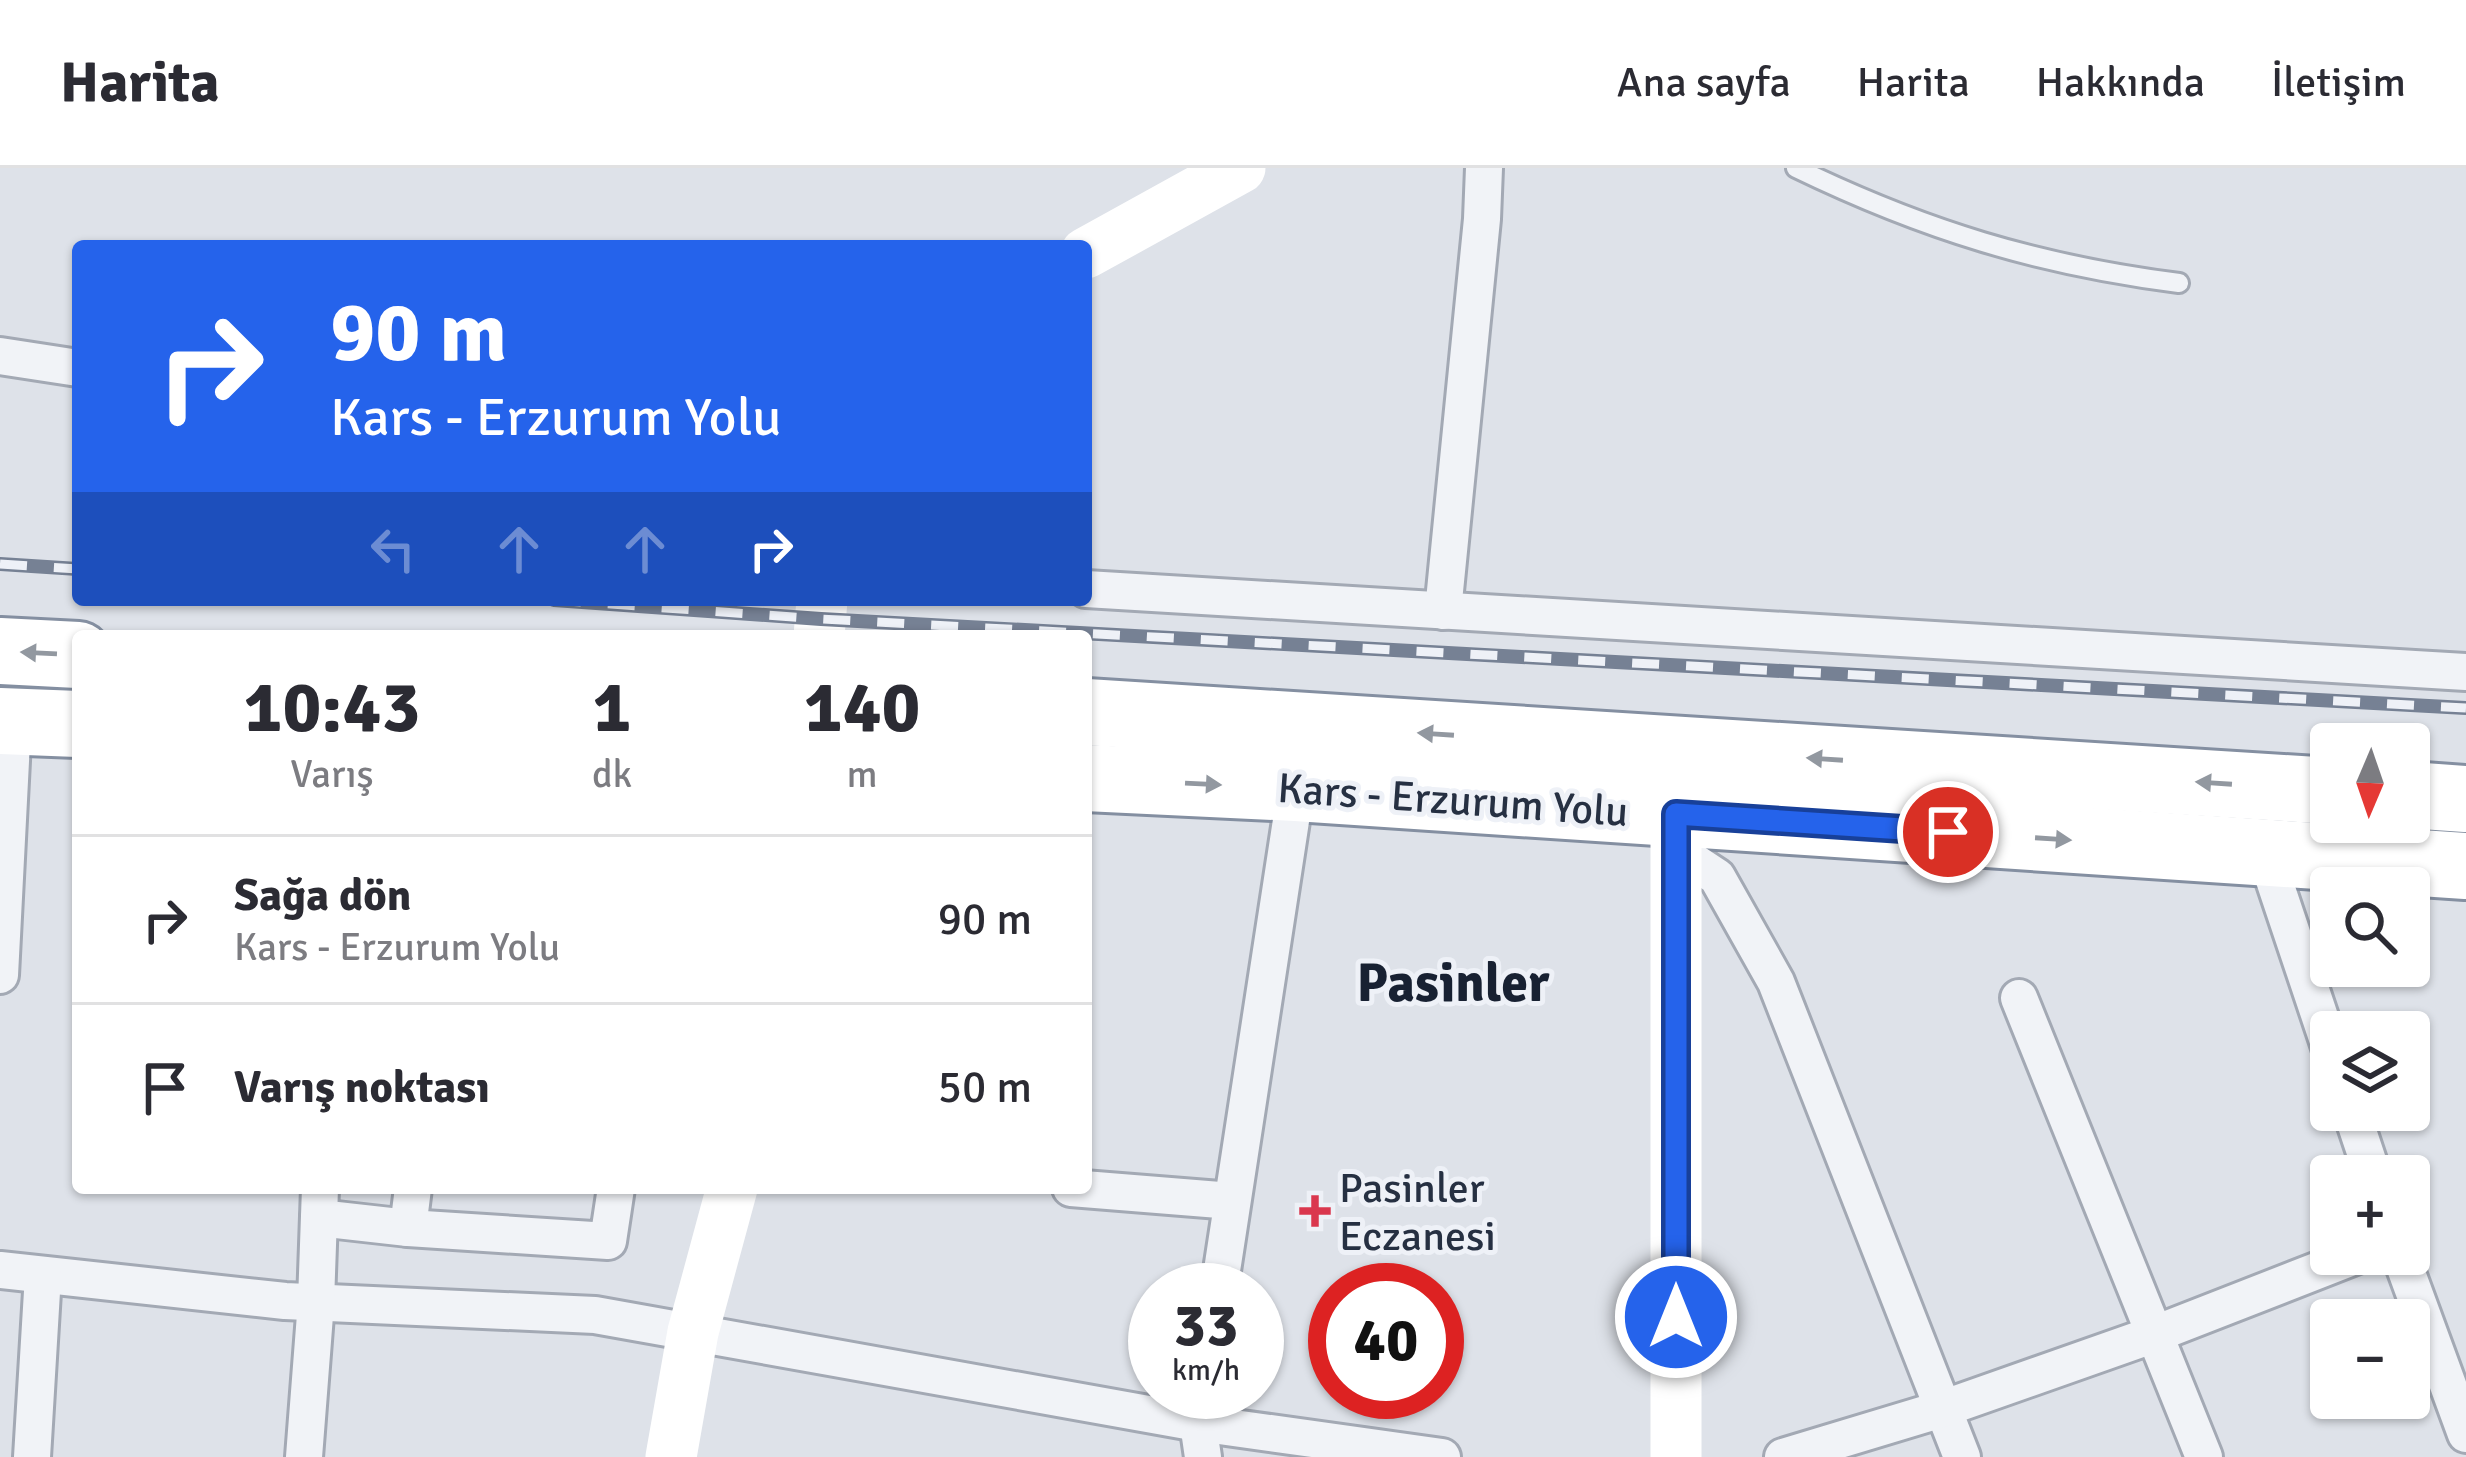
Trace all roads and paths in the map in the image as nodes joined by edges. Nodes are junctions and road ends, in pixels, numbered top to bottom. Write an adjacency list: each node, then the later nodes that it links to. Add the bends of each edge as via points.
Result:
1 (1240, 168): 4 (street)
2 (1484, 168): 9 (street)
3 (1796, 168): 5 (lane, via 2002,250)
4 (1092, 250)
5 (2179, 283)
6 (0, 356): 7 (street)
7 (72, 367)
8 (1092, 589): 9 (street)
9 (1443, 611): 12 (street)
10 (0, 651): 11 (highway, one-way to 10)
11 (72, 656)
12 (2466, 672)
13 (1092, 712): 18 (highway, Kars - Erzurum Yolu, one-way to 13)
14 (6, 721): 15 (highway); 24 (street)
15 (72, 724)
16 (1092, 778): 17 (highway, Kars - Erzurum Yolu, one-way to 17)
17 (1297, 788): 21 (highway, Kars - Erzurum Yolu); 31 (street)
18 (2310, 789)
19 (2430, 796): 20 (highway)
20 (2466, 799)
21 (1676, 832): 22 (highway, Kars - Erzurum Yolu, one-way to 22); 42 (street, via 1717,877 1777,982); 49 (street)
22 (2265, 853): 23 (highway, Kars - Erzurum Yolu); 26 (street)
23 (2466, 866)
24 (0, 975)
25 (2019, 998): 41 (street)
26 (2318, 1011)
27 (1092, 1190): 31 (street)
28 (412, 1194): 33 (street)
29 (615, 1194): 33 (street, via 608,1241)
30 (730, 1194): 40 (street)
31 (1232, 1201): 34 (street)
32 (319, 1203): 33 (street); 39 (street)
33 (408, 1228)
34 (1223, 1263)
35 (0, 1270): 37 (street)
36 (2310, 1274): 41 (street)
37 (43, 1275): 39 (street); 45 (street)
38 (2408, 1275): 44 (street)
39 (316, 1302): 40 (street, via 595,1315); 46 (street)
40 (693, 1332): 43 (street); 47 (street)
41 (2155, 1334): 42 (street); 52 (street)
42 (1942, 1409): 50 (street); 51 (street)
43 (1197, 1432): 48 (street)
44 (2466, 1434)
45 (32, 1457)
46 (304, 1457)
47 (671, 1457)
48 (1442, 1457)
49 (1676, 1457)
50 (1784, 1457)
51 (1962, 1457)
52 (2204, 1457)

